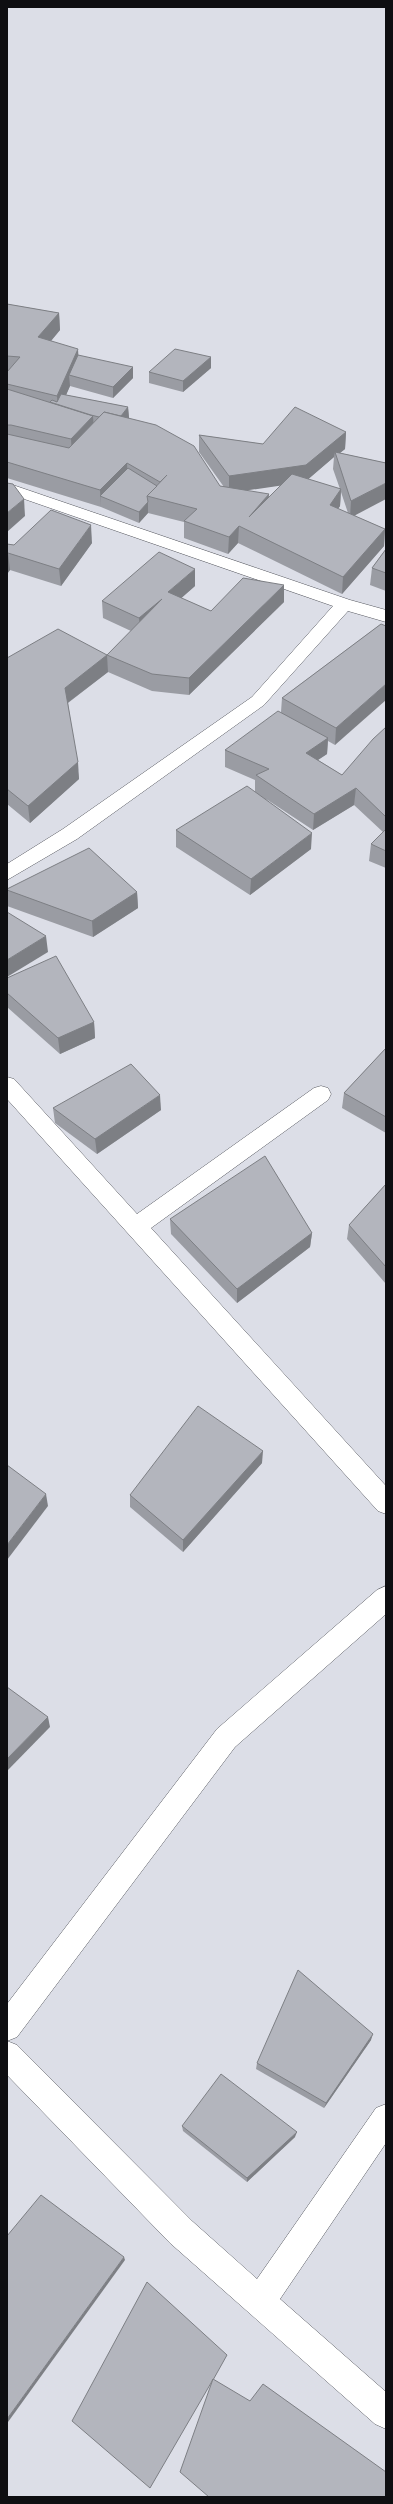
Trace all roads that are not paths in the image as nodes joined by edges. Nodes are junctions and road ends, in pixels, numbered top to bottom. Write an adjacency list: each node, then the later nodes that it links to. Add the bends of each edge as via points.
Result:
1 (7, 488): 2 (street)
2 (344, 604): 3 (street); 4 (street, via 258,701 70,834)
3 (386, 616)
4 (7, 873)
5 (7, 1085): 7 (street)
6 (321, 1094): 7 (street)
7 (136, 1227): 8 (street)
8 (386, 1503)
9 (386, 1598): 10 (street, via 226,1738)
10 (7, 2027)
11 (7, 2055): 13 (street, via 181,2232)
12 (386, 2118): 13 (street)
13 (260, 2302): 14 (street)
14 (386, 2413)

